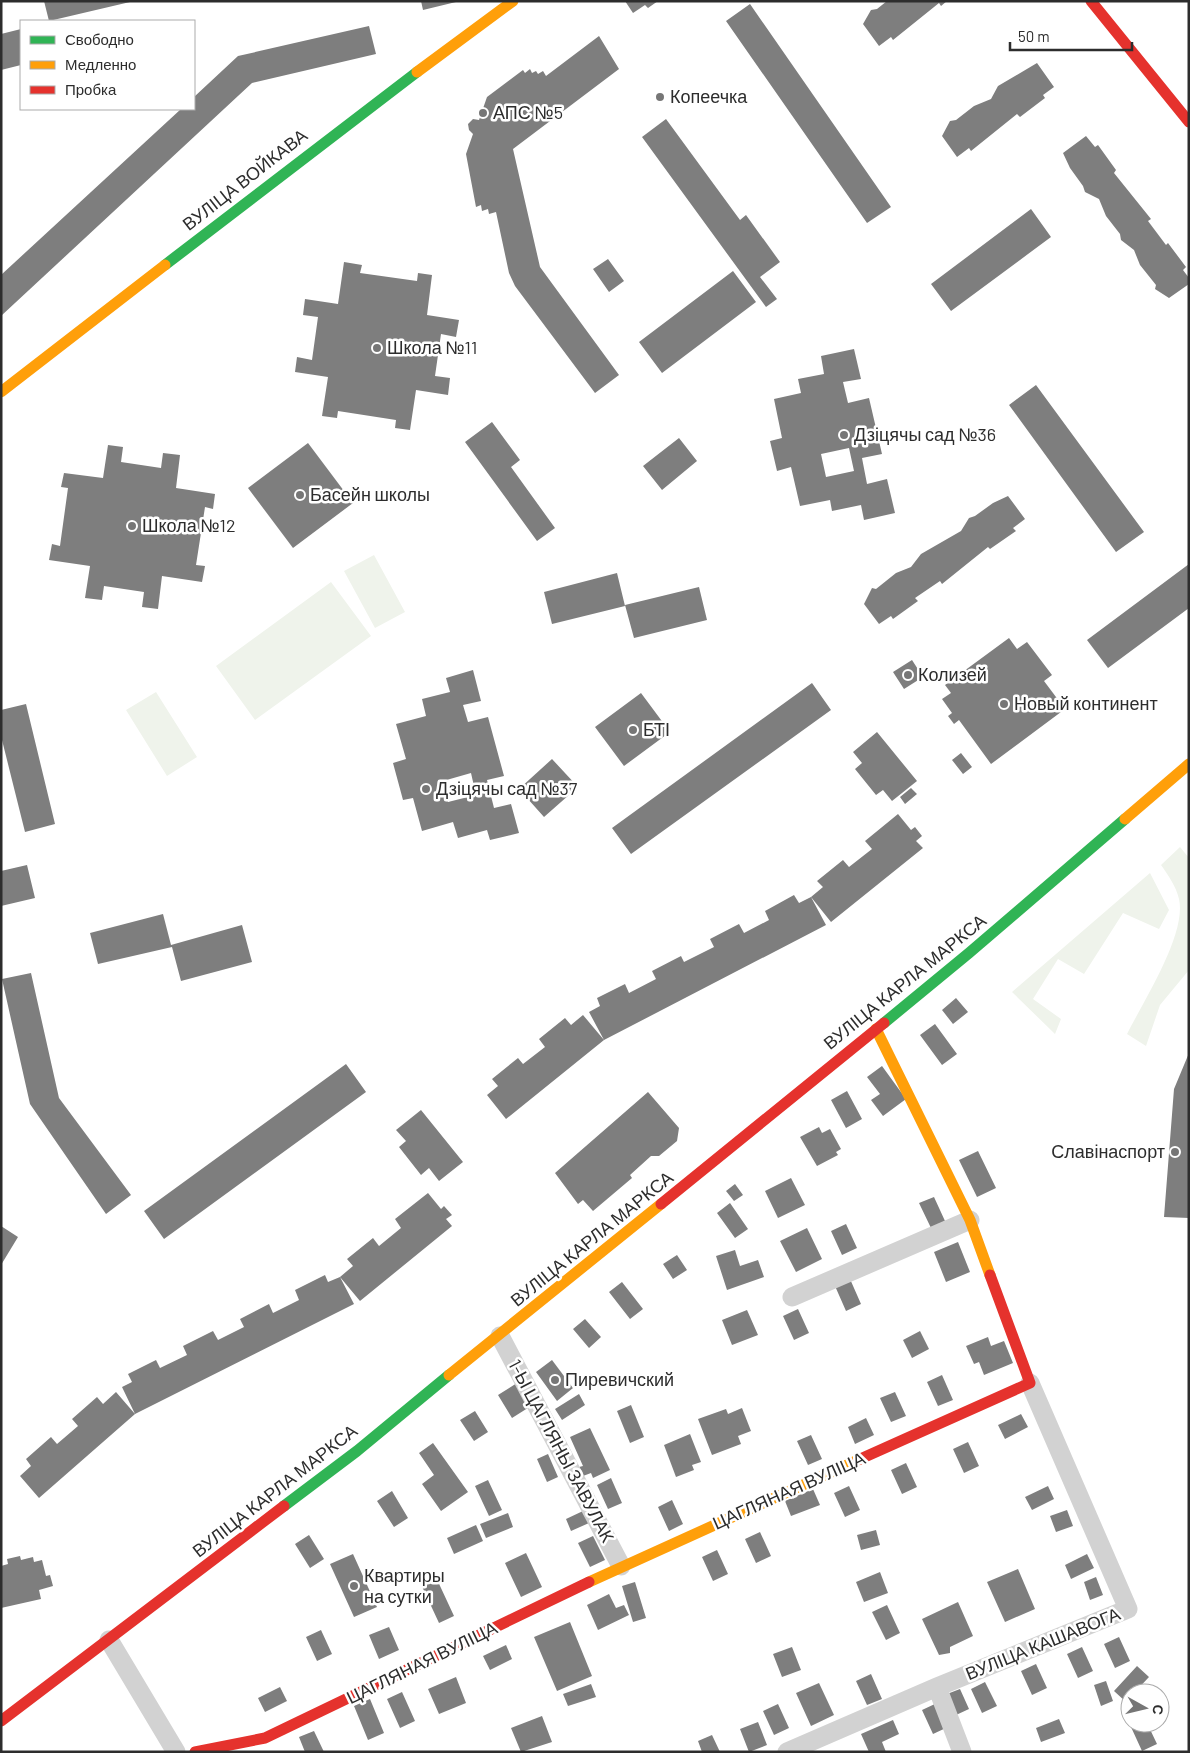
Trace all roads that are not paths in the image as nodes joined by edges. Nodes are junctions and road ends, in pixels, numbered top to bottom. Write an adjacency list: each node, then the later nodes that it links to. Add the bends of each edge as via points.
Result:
1 (513, 1): 4 (main road, ВУЛІЦА ВОЙКАВА, via 349,122)
2 (1091, 1): 3 (main road)
3 (1189, 122)
4 (1, 392)
5 (1189, 764): 6 (main road, ВУЛІЦА КАРЛА МАРКСА, via 1038,896)
6 (876, 1029): 7 (main road); 9 (main road, ВУЛІЦА КАРЛА МАРКСА)
7 (970, 1220): 8 (street); 10 (main road)
8 (792, 1297)
9 (500, 1336): 11 (street, 1-Ы ЦАГЛЯНЫ ЗАВУЛАК); 12 (main road, ВУЛІЦА КАРЛА МАРКСА, via 357,1451)
10 (1030, 1383): 11 (main road, ЦАГЛЯНАЯ ВУЛІЦА); 13 (street, ВУЛІЦА КАШАВОГА, via 1128,1609)
11 (621, 1566): 15 (main road, ЦАГЛЯНАЯ ВУЛІЦА)
12 (109, 1640): 14 (main road, ВУЛІЦА КАРЛА МАРКСА); 16 (street)
13 (937, 1687): 18 (street, ВУЛІЦА КАШАВОГА); 19 (street)
14 (1, 1721)
15 (268, 1745): 17 (main road, ЦАГЛЯНАЯ ВУЛІЦА)
16 (176, 1752)
17 (194, 1752)
18 (787, 1752)
19 (962, 1752)

